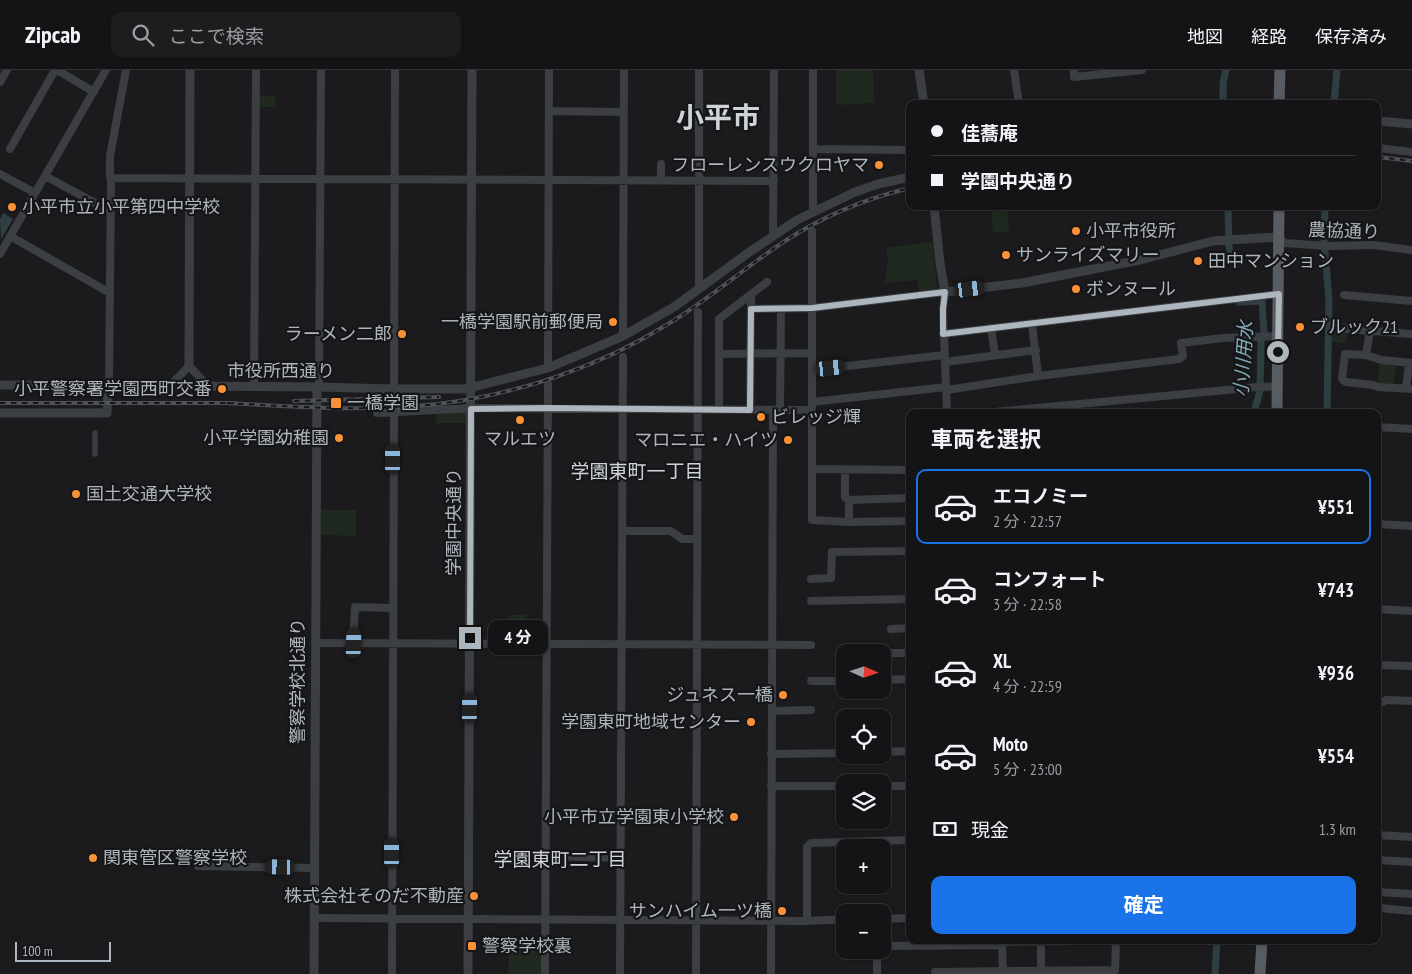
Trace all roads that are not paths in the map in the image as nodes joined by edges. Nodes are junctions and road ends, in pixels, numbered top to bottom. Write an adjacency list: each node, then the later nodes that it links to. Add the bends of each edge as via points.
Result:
1 (7, 70): 20 (street)
2 (56, 70): 21 (street); 30 (street)
3 (106, 70): 21 (street)
4 (126, 70): 38 (street, via 110,156)
5 (190, 70): 39 (street)
6 (256, 70): 40 (street)
7 (320, 70): 41 (street)
8 (395, 70): 42 (street)
9 (472, 70): 43 (street, 学園中央通り)
10 (549, 70): 25 (street)
11 (624, 70): 26 (street)
12 (699, 70): 47 (street)
13 (774, 70): 48 (street)
14 (813, 70): 31 (street)
15 (919, 70): 22 (street)
16 (1014, 70): 23 (street)
17 (1074, 70): 18 (street, via 1074,77)
18 (1142, 70)
19 (1280, 70): 24 (main road)
20 (0, 82)
21 (94, 92): 36 (street)
22 (923, 100)
23 (1018, 100)
24 (1280, 100)
25 (549, 111): 26 (street); 44 (street)
26 (624, 112): 45 (street)
27 (1381, 121): 28 (street)
28 (1412, 124)
29 (1381, 148): 33 (street)
30 (10, 149)
31 (813, 149): 32 (street); 53 (street)
32 (906, 150)
33 (1412, 152)
34 (662, 164): 46 (street)
35 (0, 174): 49 (street)
36 (45, 176): 49 (street); 52 (street)
37 (906, 177): 53 (street, 市役所西通り, via 855,192)
38 (111, 178): 39 (street); 52 (street)
39 (190, 178): 40 (street); 90 (street)
40 (256, 178): 41 (street); 100 (street)
41 (320, 178): 42 (street); 101 (street)
42 (395, 178): 43 (street); 104 (street)
43 (472, 179): 44 (street); 102 (street, 学園中央通り)
44 (548, 180): 45 (street); 91 (street)
45 (624, 180): 46 (street); 78 (street)
46 (661, 180): 47 (street)
47 (699, 181): 48 (street); 61 (street)
48 (774, 181): 55 (street)
49 (35, 193): 56 (street)
50 (934, 210): 62 (street)
51 (1279, 210): 57 (main road)
52 (110, 211): 63 (street)
53 (812, 212): 55 (street, 市役所西通り)
54 (812, 231): 68 (street)
55 (773, 235): 61 (street, 市役所西通り)
56 (10, 236): 59 (street); 63 (street)
57 (1278, 237): 58 (street, 農協通り, via 1285,243); 62 (street, via 1213,241 1140,260 1022,283); 64 (main road)
58 (1412, 250)
59 (0, 254)
60 (767, 282): 65 (street)
61 (698, 289): 78 (street, 市役所西通り, via 674,307)
62 (945, 292): 68 (street); 76 (street)
63 (110, 293): 96 (street)
64 (1279, 294): 72 (street); 79 (main road)
65 (751, 295): 69 (street); 83 (street, via 719,319)
66 (1344, 295): 67 (street)
67 (1412, 301)
68 (812, 308): 70 (street); 82 (street)
69 (751, 309): 70 (street); 84 (street)
70 (781, 309): 81 (street)
71 (698, 312): 109 (street)
72 (1032, 324): 73 (street); 80 (street)
73 (992, 328): 76 (street); 85 (street)
74 (1347, 329): 75 (street)
75 (1370, 330): 77 (street); 86 (street)
76 (943, 334): 88 (street)
77 (1412, 334)
78 (623, 336): 91 (street, 市役所西通り)
79 (1278, 336): 93 (street, via 1223,338 1181,344 1183,356 1179,359); 99 (main road)
80 (1036, 350): 85 (street); 93 (street)
81 (781, 353): 82 (street); 84 (street); 116 (street)
82 (812, 353): 92 (street)
83 (719, 354): 84 (street); 114 (street)
84 (750, 354): 115 (street)
85 (995, 355): 88 (street)
86 (1366, 355): 89 (street); 105 (street, via 1345,354 1342,379 1378,387)
87 (624, 357): 113 (street)
88 (944, 358): 92 (street); 103 (street)
89 (1410, 363): 105 (street)
90 (189, 366): 97 (street); 98 (street)
91 (548, 368): 102 (street, 市役所西通り)
92 (812, 370): 106 (street)
93 (1038, 376): 103 (street)
94 (548, 384): 107 (street)
95 (0, 385): 96 (street, 市役所西通り)
96 (109, 386): 97 (street, 市役所西通り); 118 (street, via 107,413)
97 (170, 386): 98 (street, 市役所西通り)
98 (208, 386): 100 (street, 市役所西通り)
99 (1278, 386): 111 (street); 112 (main road)
100 (254, 387): 101 (street, 市役所西通り)
101 (318, 387): 104 (street, 市役所西通り); 144 (street, 警察学校北通り)
102 (471, 388): 104 (street, 市役所西通り); 108 (street, 学園中央通り)
103 (946, 388): 106 (street); 110 (street)
104 (394, 389)
105 (1409, 389)
106 (812, 406): 116 (street); 124 (street)
107 (548, 408): 108 (street); 113 (street); 148 (street)
108 (471, 409): 117 (street); 147 (street, 学園中央通り)
109 (698, 409): 113 (street); 114 (street); 134 (street)
110 (947, 409)
111 (1026, 409)
112 (1277, 409)
113 (623, 410): 133 (street)
114 (719, 410): 115 (street)
115 (750, 410): 116 (street)
116 (777, 410): 151 (street)
117 (394, 412): 119 (street); 139 (street)
118 (0, 413)
119 (377, 413)
120 (1381, 427): 121 (street)
121 (1412, 430)
122 (95, 433): 123 (street)
123 (95, 454)
124 (812, 470): 125 (street); 130 (street, via 812,520)
125 (845, 470): 126 (street); 128 (street, via 845,497)
126 (906, 470)
127 (906, 498): 128 (street)
128 (849, 500): 130 (street)
129 (906, 520): 130 (street)
130 (849, 522)
131 (1381, 524): 132 (street)
132 (1412, 526)
133 (622, 531): 134 (street, via 671,531 682,539); 149 (street)
134 (697, 539): 150 (street)
135 (906, 551): 136 (street, via 832,552 831,578)
136 (811, 579)
137 (906, 598): 138 (street)
138 (811, 601)
139 (393, 608): 145 (street, via 354,608); 146 (street)
140 (1381, 608): 141 (street)
141 (1412, 611)
142 (906, 628): 143 (street)
143 (891, 629)
144 (315, 643): 145 (street); 183 (street, 警察学校北通り)
145 (354, 643): 146 (street)
146 (393, 643): 147 (street); 189 (street)
147 (470, 644): 148 (street); 190 (street, 学園中央通り)
148 (547, 644): 149 (street); 178 (street)
149 (622, 644): 150 (street); 179 (street)
150 (697, 644): 151 (street); 196 (street)
151 (772, 645): 152 (street); 164 (street)
152 (811, 645)
153 (891, 653): 154 (street)
154 (906, 653)
155 (1381, 664): 156 (street)
156 (1412, 666)
157 (906, 679): 158 (street)
158 (891, 680)
159 (811, 681): 160 (street)
160 (836, 681)
161 (1412, 701): 162 (street)
162 (1381, 702)
163 (811, 710): 164 (street)
164 (772, 711): 168 (street)
165 (906, 751): 167 (street)
166 (836, 752): 168 (street)
167 (891, 752)
168 (771, 754): 169 (street)
169 (771, 786): 170 (street); 197 (street)
170 (836, 786)
171 (891, 786): 172 (street)
172 (906, 786)
173 (1381, 835): 174 (street)
174 (1412, 838)
175 (906, 840): 176 (street)
176 (891, 842)
177 (836, 843): 198 (street, via 811,843 807,846)
178 (546, 856): 179 (street); 193 (street)
179 (621, 858): 194 (street)
180 (1381, 860): 181 (street)
181 (1412, 862)
182 (198, 866): 183 (street)
183 (314, 868): 188 (street, 警察学校北通り)
184 (1381, 892): 185 (street)
185 (1412, 894)
186 (1381, 908): 187 (street)
187 (1412, 911)
188 (314, 918): 189 (street); 210 (street, 警察学校北通り)
189 (392, 918): 190 (street); 211 (street)
190 (468, 918): 193 (street); 212 (street, 学園中央通り)
191 (891, 918): 192 (street)
192 (906, 918)
193 (546, 919): 194 (street); 213 (street)
194 (621, 919): 196 (street); 214 (street)
195 (836, 919): 198 (street)
196 (696, 920): 197 (street); 215 (street)
197 (771, 920): 198 (street); 216 (street)
198 (806, 921)
199 (942, 944): 204 (street)
200 (1003, 944): 208 (street)
201 (1041, 944): 206 (street)
202 (1116, 944): 206 (street, via 1115,970)
203 (1262, 944): 218 (main road)
204 (891, 946)
205 (877, 959): 217 (street)
206 (1041, 970): 208 (street)
207 (935, 972): 209 (street)
208 (1003, 972): 209 (street)
209 (960, 973)
210 (314, 974)
211 (392, 974)
212 (468, 974)
213 (545, 974)
214 (620, 974)
215 (696, 974)
216 (771, 974)
217 (877, 974)
218 (1260, 974)

